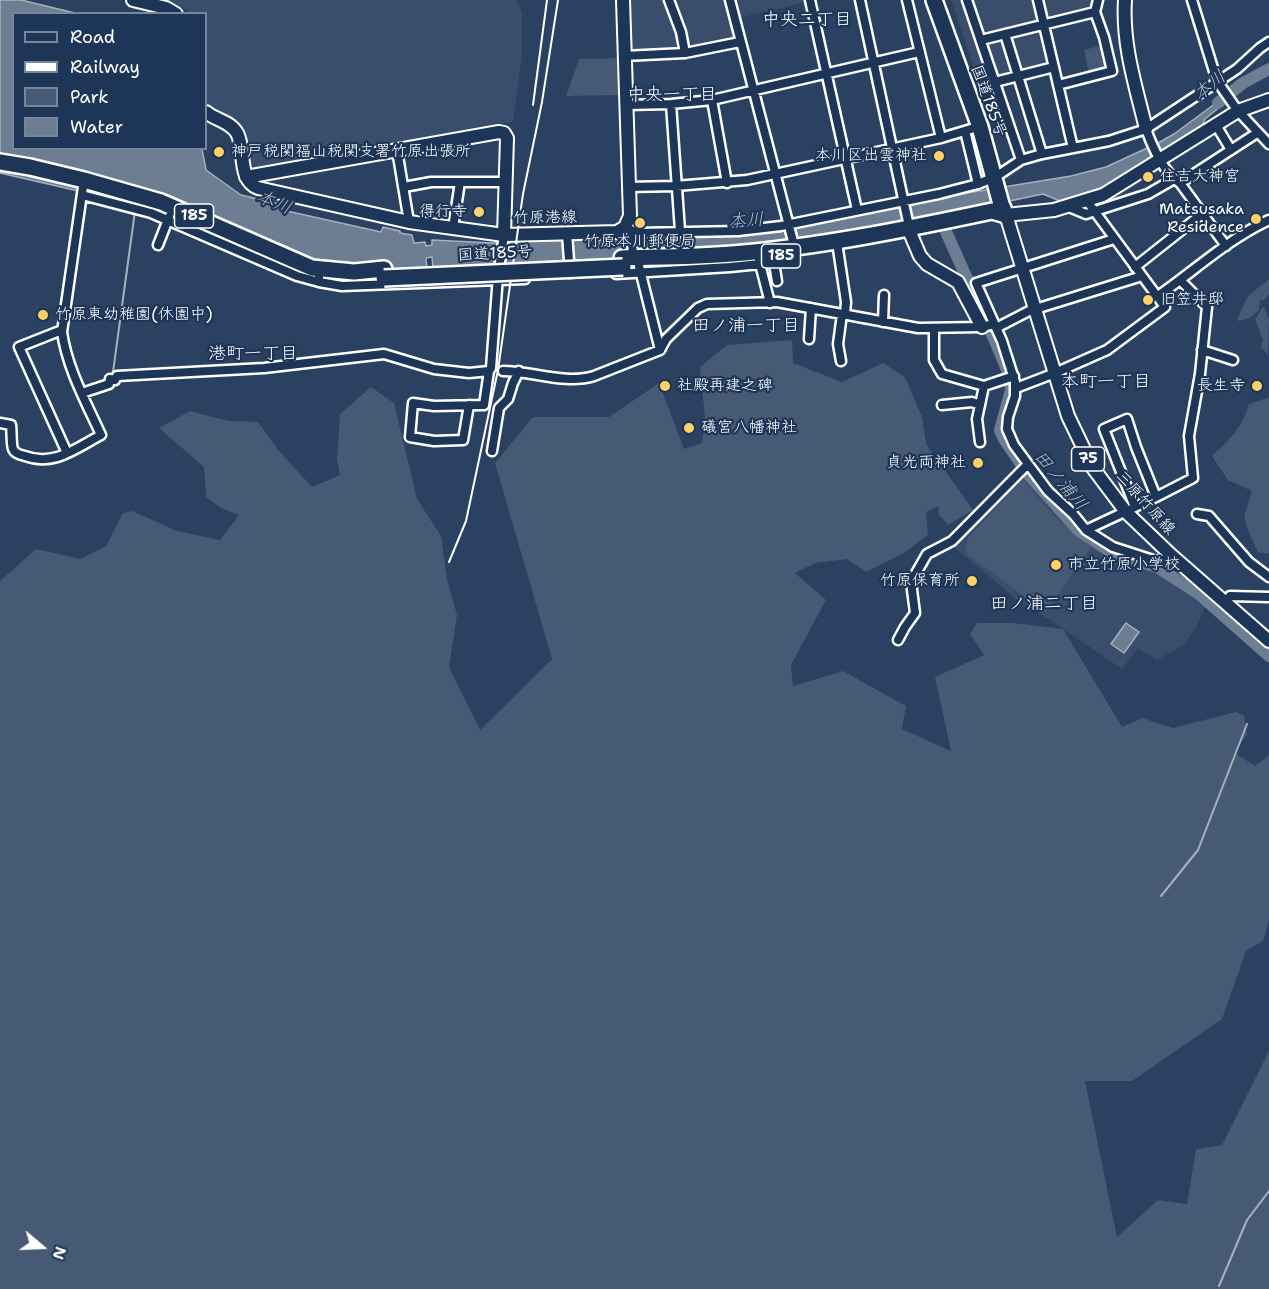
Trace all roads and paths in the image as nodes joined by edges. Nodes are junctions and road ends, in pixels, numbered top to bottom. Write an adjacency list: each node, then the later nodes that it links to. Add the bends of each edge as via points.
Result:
1 (133, 0): 15 (main road)
2 (623, 0): 24 (main road)
3 (669, 0): 23 (street)
4 (730, 0): 20 (street)
5 (860, 0): 25 (street)
6 (907, 0): 22 (street)
7 (934, 0): 40 (highway, 国道185号)
8 (942, 0): 40 (highway, 国道185号, via 972,89)
9 (967, 0): 19 (street)
10 (1038, 0): 17 (street)
11 (1098, 0): 16 (street)
12 (1125, 0): 41 (main road, via 1126,40)
13 (1192, 0): 29 (street)
14 (813, 1): 27 (street)
15 (173, 12)
16 (1095, 12): 17 (street); 31 (street, via 1112,71)
17 (1044, 24): 18 (street); 26 (street)
18 (1005, 34): 19 (street); 28 (street)
19 (981, 40): 30 (street)
20 (740, 42): 23 (street); 32 (street)
21 (1269, 42): 29 (street)
22 (919, 52): 25 (street); 43 (street)
23 (685, 53): 24 (street)
24 (624, 56): 36 (main road)
25 (873, 63): 27 (street); 45 (street)
26 (1054, 67): 28 (street); 31 (street)
27 (826, 74): 32 (street); 51 (street)
28 (1018, 76): 30 (street); 49 (street)
29 (1217, 81): 37 (street); 41 (street)
30 (995, 82): 52 (street)
31 (1058, 85): 46 (street)
32 (753, 91): 33 (street); 55 (street)
33 (712, 100): 35 (street); 61 (street)
34 (1269, 100): 37 (main road)
35 (671, 104): 36 (street); 63 (street)
36 (626, 105): 65 (main road)
37 (1238, 111): 39 (main road); 42 (street)
38 (207, 112): 56 (main road, via 237,133)
39 (1216, 125): 48 (street); 50 (main road)
40 (977, 127): 43 (street); 57 (highway, 国道185号); 62 (street)
41 (1146, 129): 46 (street); 50 (street)
42 (1257, 133): 44 (street); 48 (street)
43 (941, 138): 45 (street)
44 (1269, 144)
45 (893, 148): 51 (street); 67 (street)
46 (1073, 148): 49 (street)
47 (397, 150): 56 (main road); 59 (main road, via 504,133); 64 (street)
48 (1231, 150): 58 (street)
49 (1042, 154): 52 (street)
50 (1159, 158): 58 (street); 68 (main road)
51 (846, 159): 55 (street); 70 (street)
52 (1021, 160): 57 (street)
53 (0, 162): 66 (highway, 国道185号 / 185, via 30,167)
54 (0, 170): 66 (highway, 国道185号 / 185)
55 (775, 174): 61 (street); 75 (street)
56 (246, 177): 74 (main road, 竹原港線, via 258,188)
57 (999, 180): 62 (street); 69 (highway, 国道185号)
58 (1177, 181): 68 (street, via 1148,194); 71 (street)
59 (506, 182): 60 (street); 81 (main road)
60 (460, 183): 64 (street, via 431,182); 76 (street)
61 (727, 183): 63 (street)
62 (978, 184): 67 (street)
63 (676, 186): 65 (street); 78 (street)
64 (404, 187): 74 (street)
65 (628, 187): 79 (main road)
66 (83, 189): 72 (street); 72 (highway, 国道185号 / 185, via 132,201); 94 (highway, 国道185号 / 185, via 161,202 285,257); 107 (street)
67 (905, 203): 70 (street); 77 (street)
68 (1090, 206): 69 (main road); 82 (street)
69 (1005, 207): 77 (highway, 国道185号 / 185, via 994,220); 91 (main road, 三原竹原線 / 75)
70 (857, 210): 75 (street)
71 (1202, 214): 84 (street); 90 (street)
72 (169, 217): 83 (street); 94 (highway, 国道185号 / 185)
73 (1269, 220): 84 (street)
74 (409, 222): 76 (main road, 竹原港線)
75 (790, 225): 78 (street, via 738,231); 86 (street)
76 (453, 228): 81 (main road, 竹原港線)
77 (910, 228): 85 (highway, 国道185号 / 185); 86 (highway, 国道185号 / 185); 105 (main road, via 920,256 958,282)
78 (680, 231): 79 (street)
79 (629, 232): 80 (main road, 竹原港線); 89 (street)
80 (567, 236): 81 (main road, 竹原港線); 92 (street)
81 (503, 239): 95 (street)
82 (1114, 239): 90 (street); 91 (street)
83 (158, 245)
84 (1226, 246): 96 (street)
85 (838, 249): 86 (highway, 国道185号 / 185); 103 (street, via 846,302)
86 (794, 251): 87 (highway, 国道185号 / 185); 88 (street)
87 (758, 258): 88 (street); 89 (street); 89 (highway, 国道185号 / 185, via 729,254); 100 (street)
88 (774, 263): 97 (street)
89 (632, 264): 92 (street); 94 (highway, 国道185号 / 185, bridge, via 353,279); 109 (street)
90 (1135, 267): 93 (street)
91 (1023, 268): 102 (main road, 三原竹原線 / 75); 105 (street, via 976,283)
92 (571, 274): 95 (street)
93 (1142, 276): 99 (street); 102 (street)
94 (319, 277): 95 (street, via 359,286)
95 (498, 278): 113 (street)
96 (1180, 280): 99 (street); 110 (street, via 1207,307)
97 (777, 281)
98 (884, 296): 104 (street)
99 (1158, 296): 116 (street, via 1165,307 1107,350)
100 (770, 303): 101 (street); 109 (street, via 707,304 666,339)
101 (811, 308): 103 (street); 108 (street)
102 (1036, 310): 105 (street); 116 (main road, 三原竹原線 / 75)
103 (843, 314): 104 (street); 112 (street, via 838,344)
104 (883, 322): 106 (street)
105 (990, 326): 106 (street); 117 (street)
106 (934, 328): 118 (street, via 934,360 942,374)
107 (62, 330): 120 (street); 127 (street, via 19,347)
108 (809, 339)
109 (660, 350): 115 (street, via 584,380)
110 (1203, 350): 111 (street); 129 (street, via 1189,436 1193,478)
111 (1233, 360)
112 (841, 361)
113 (489, 371): 120 (street, via 434,369 384,354 264,368 117,376 109,384); 121 (street, via 484,405)
114 (503, 371): 115 (street)
115 (519, 371): 126 (street, via 508,399 499,408)
116 (1055, 373): 119 (street); 130 (main road, 三原竹原線 / 75, via 1068,416 1093,468)
117 (1014, 376): 118 (street); 119 (street)
118 (984, 386): 123 (street)
119 (1016, 388): 128 (street, via 1007,429)
120 (81, 393): 127 (street, via 101,435)
121 (469, 405): 121 (street, via 413,403 410,437 463,440)
122 (942, 405): 123 (street)
123 (980, 405): 125 (street, via 976,419)
124 (0, 423): 127 (street, via 11,425 13,449 17,453 46,461)
125 (980, 442)
126 (492, 451)
127 (67, 453)
128 (1025, 467): 132 (street); 137 (street, via 952,541 927,554 911,582 915,613)
129 (1156, 497): 130 (street); 130 (street, via 1128,419 1104,429)
130 (1130, 509): 132 (street); 133 (main road, 三原竹原線 / 75)
131 (1197, 514): 134 (street, via 1209,516 1249,562)
132 (1086, 530): 133 (street, via 1113,547 1156,561)
133 (1171, 555): 136 (main road, 三原竹原線 / 75)
134 (1269, 577)
135 (1269, 597): 136 (street, via 1230,596)
136 (1225, 602): 138 (main road, 三原竹原線 / 75)
137 (898, 640)
138 (1269, 641)

